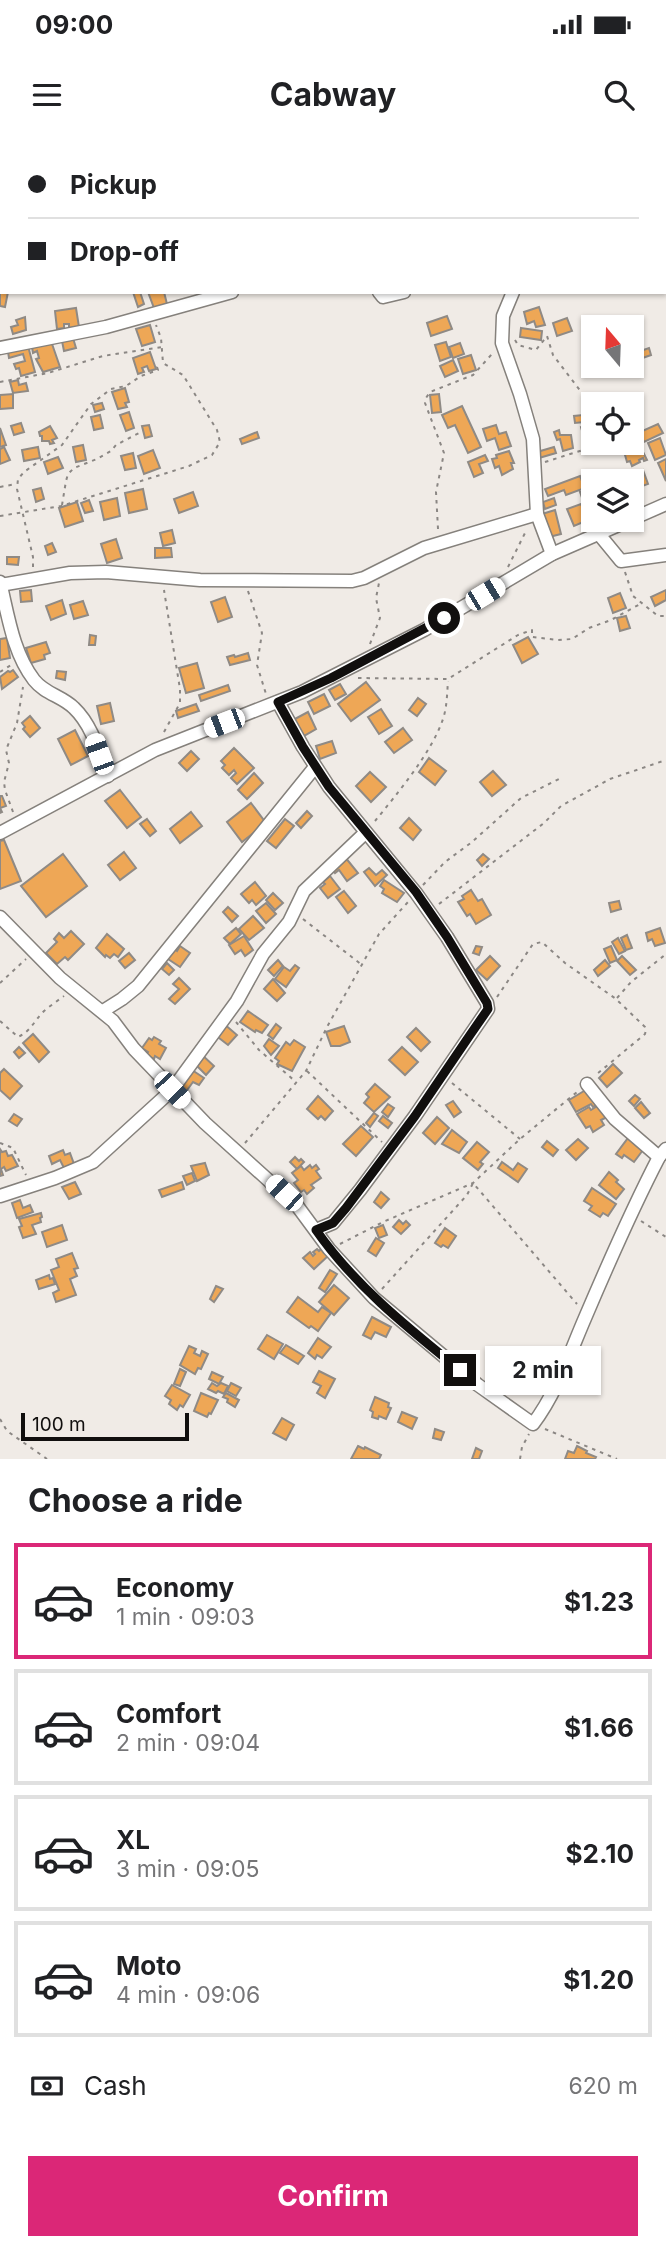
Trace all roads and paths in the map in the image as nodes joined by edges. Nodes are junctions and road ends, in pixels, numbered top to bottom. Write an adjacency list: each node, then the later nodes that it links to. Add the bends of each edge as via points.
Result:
1 (225, 294): 7 (street)
2 (380, 294): 3 (street, via 383,298)
3 (397, 294)
4 (504, 294): 6 (street)
5 (512, 294): 6 (street)
6 (508, 306): 8 (street)
7 (153, 314): 10 (path); 11 (street)
8 (501, 325): 9 (street); 14 (path, via 518,345 536,349 547,336 553,355)
9 (502, 342): 17 (street, via 533,439); 27 (path, via 473,375 429,392 426,398 444,453 436,492)
10 (162, 347): 12 (path); 13 (path, via 103,356)
11 (0, 348)
12 (163, 363): 18 (path, via 158,370 111,389 91,404 62,445 24,472); 21 (path, via 186,380 220,437 216,450 189,466)
13 (0, 382)
14 (581, 392)
15 (139, 433): 21 (path, via 74,468 68,474)
16 (581, 450): 17 (path)
17 (534, 465): 25 (street)
18 (16, 484): 19 (path); 22 (path)
19 (0, 487)
20 (666, 505): 23 (street)
21 (61, 506): 22 (path)
22 (23, 512): 24 (path); 33 (path, via 33,557)
23 (644, 514)
24 (0, 516)
25 (538, 517): 27 (street); 28 (street); 35 (path, via 507,569)
26 (598, 533): 28 (street); 30 (street)
27 (440, 543): 31 (street)
28 (552, 554): 35 (street)
29 (666, 555): 30 (street)
30 (621, 561): 37 (path, via 633,596)
31 (380, 569): 34 (street, via 339,583); 39 (path, via 376,598 380,618)
32 (162, 578): 33 (street, via 106,572); 34 (street); 45 (path, via 180,703)
33 (32, 579): 36 (street)
34 (244, 580): 44 (path, via 262,633 257,665)
35 (506, 581): 39 (street)
36 (0, 584): 40 (street)
37 (642, 603): 38 (path, via 658,616); 43 (path, via 572,639 532,637 531,630 525,632)
38 (666, 616)
39 (368, 659): 44 (street)
40 (23, 663): 41 (path); 48 (street, via 44,691 75,708 91,732); 50 (path, via 17,723 6,750 5,790)
41 (0, 672)
42 (359, 678): 43 (path)
43 (448, 679): 52 (path, via 447,707 437,734 404,786)
44 (274, 704): 45 (street); 47 (street)
45 (155, 750): 48 (street)
46 (666, 760): 55 (path, via 610,779 561,806)
47 (315, 767): 52 (street); 64 (street, via 138,986)
48 (107, 776): 50 (street)
49 (559, 779): 53 (path, via 521,798)
50 (18, 823): 51 (street)
51 (0, 833)
52 (365, 833): 53 (street); 54 (street, via 304,891)
53 (416, 892): 55 (street); 59 (path, via 379,934)
54 (294, 912): 59 (path); 65 (street)
55 (430, 912): 63 (street)
56 (0, 917): 57 (street)
57 (34, 951): 60 (path); 61 (street)
58 (666, 954): 62 (path)
59 (362, 965): 67 (path)
60 (0, 982)
61 (73, 989): 64 (street); 66 (path, via 21,1037)
62 (616, 999): 63 (path, via 537,942); 70 (path, via 645,1027 645,1034)
63 (488, 1009): 68 (street)
64 (103, 1011): 71 (street)
65 (228, 1013): 69 (path, via 259,1050); 71 (street)
66 (0, 1021)
67 (306, 1071): 69 (path); 74 (path)
68 (443, 1075): 72 (path); 74 (street)
69 (296, 1082): 75 (path)
70 (587, 1084): 72 (path); 76 (street, via 615,1119)
71 (172, 1090): 75 (street); 78 (street, via 93,1162)
72 (520, 1139): 77 (path)
73 (0, 1143): 78 (path, via 13,1148)
74 (390, 1149): 81 (street, via 333,1223)
75 (237, 1152): 81 (street, via 291,1200)
76 (663, 1153): 80 (street)
77 (473, 1184): 83 (path); 84 (path); 85 (path)
78 (29, 1186): 79 (street)
79 (0, 1196)
80 (631, 1214): 82 (path); 85 (street)
81 (316, 1230): 83 (street)
82 (666, 1237)
83 (329, 1249): 84 (street)
84 (374, 1297): 87 (street, via 478,1385)
85 (586, 1315): 87 (street, via 556,1390)
86 (0, 1419): 88 (path, via 7,1431)
87 (533, 1424): 89 (path); 90 (path)
88 (47, 1459)
89 (520, 1459)
90 (617, 1459)

